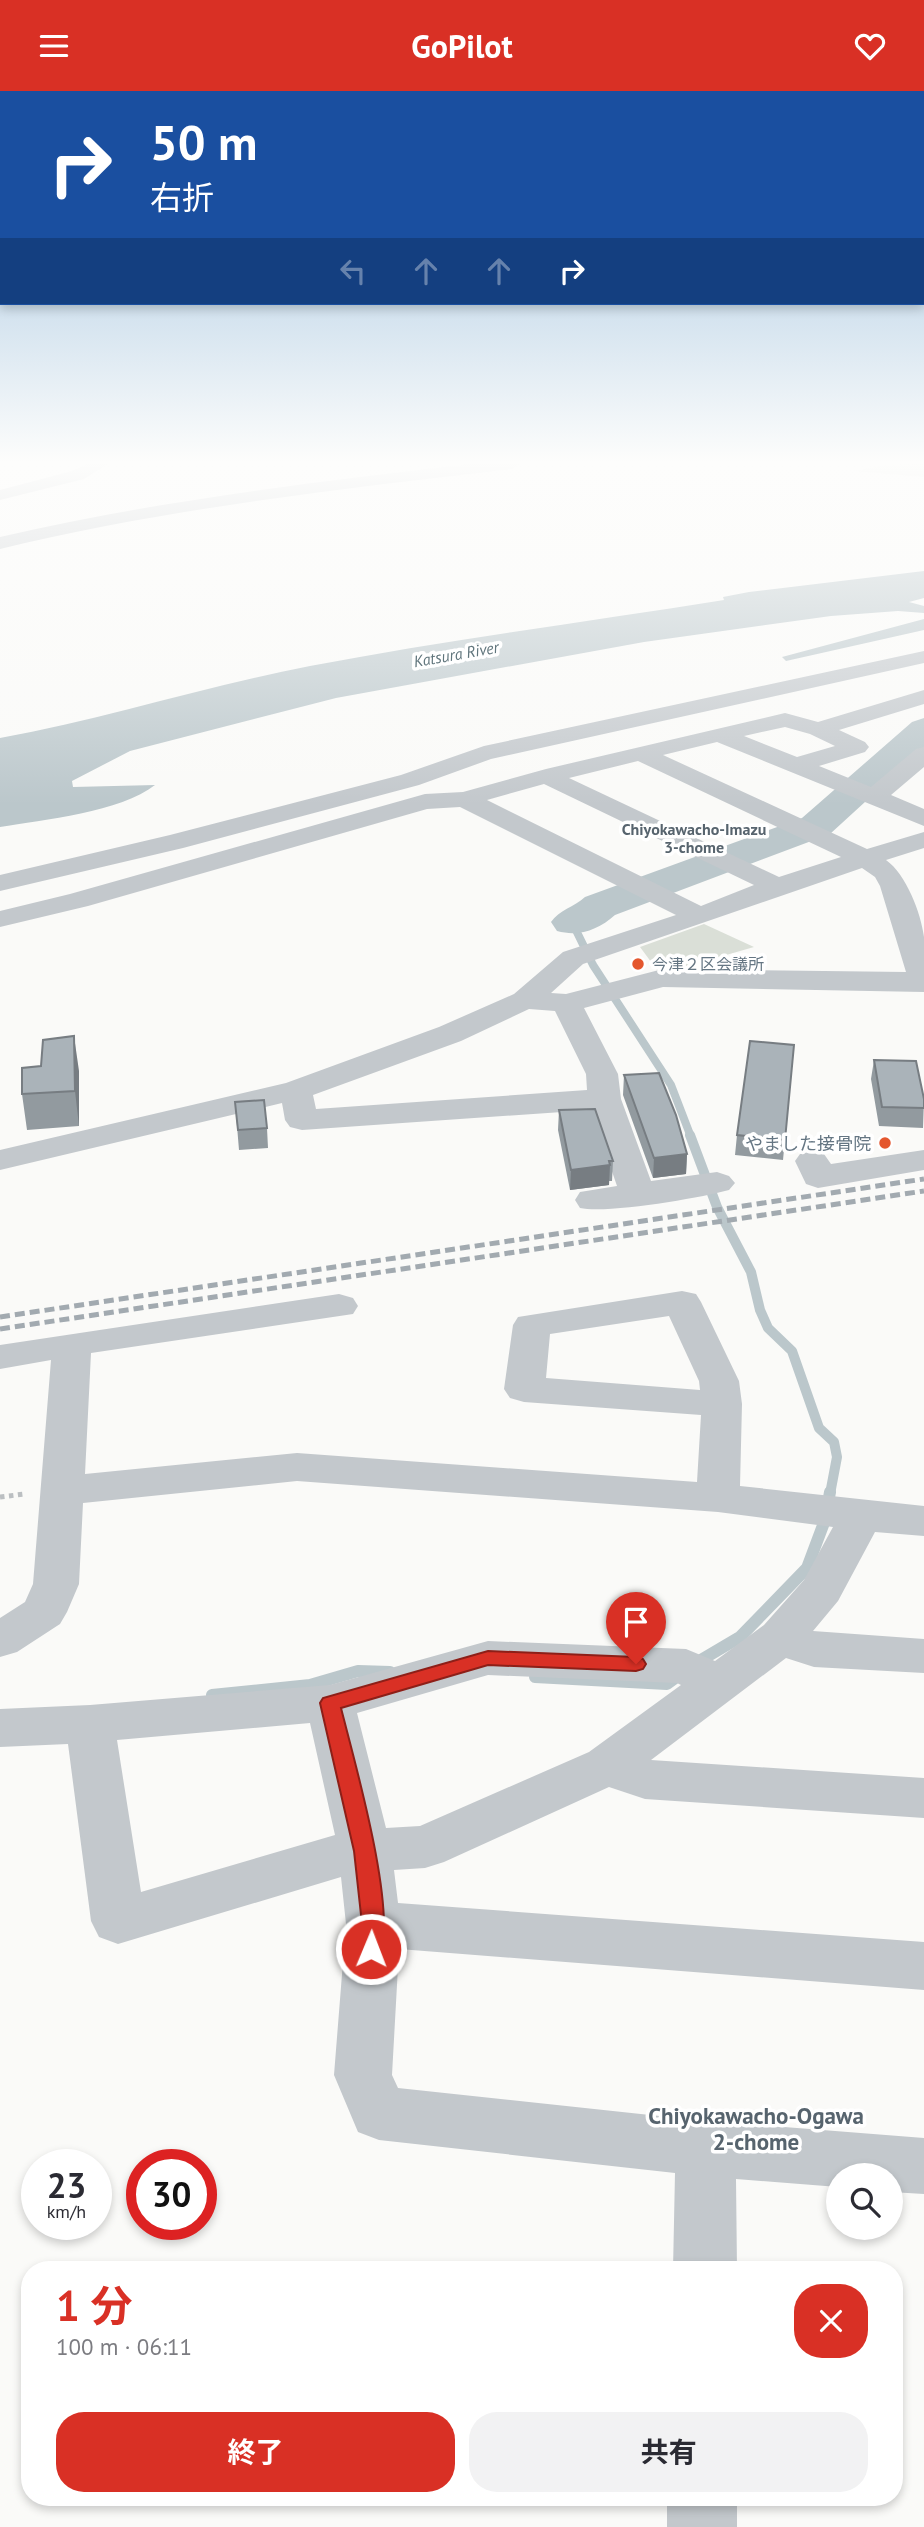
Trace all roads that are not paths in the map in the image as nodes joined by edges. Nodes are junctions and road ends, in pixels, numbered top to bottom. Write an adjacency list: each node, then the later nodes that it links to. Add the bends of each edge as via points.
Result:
1 (924, 657): 14 (street, via 484,753 410,780)
2 (924, 697): 3 (street)
3 (818, 729): 4 (street, via 785,720); 7 (street, via 857,747)
4 (719, 734): 5 (street); 7 (street)
5 (640, 753): 8 (street); 13 (street)
6 (920, 762): 9 (street)
7 (794, 766): 9 (street)
8 (546, 776): 10 (street); 15 (street)
9 (873, 798): 11 (street)
10 (464, 799): 16 (street); 17 (street, via 425,802)
11 (924, 818)
12 (924, 840): 13 (street)
13 (866, 859): 15 (street); 18 (street, via 894,885)
14 (0, 883)
15 (778, 887): 16 (street)
16 (700, 916): 19 (street, via 573,958)
17 (0, 919)
18 (924, 982): 20 (street, via 663,978)
19 (525, 1000): 20 (street); 21 (street, via 450,1034)
20 (566, 1003): 22 (street, via 602,1074)
21 (296, 1090): 22 (street, via 302,1120); 23 (street)
22 (604, 1099): 27 (street)
23 (0, 1160)
24 (924, 1160): 25 (street, via 818,1177)
25 (812, 1161)
26 (711, 1184): 27 (street)
27 (638, 1195): 28 (street)
28 (593, 1200)
29 (339, 1306): 30 (street)
30 (72, 1344): 31 (street); 33 (street)
31 (0, 1357)
32 (722, 1404): 32 (street, via 719,1381 682,1302 532,1325 524,1389); 34 (street)
33 (61, 1491): 34 (street, via 298,1467); 38 (street, via 56,1584 44,1612)
34 (718, 1498): 35 (street)
35 (861, 1516): 36 (street); 37 (street, via 822,1590)
36 (924, 1521)
37 (781, 1637): 39 (street, via 814,1650); 40 (street)
38 (0, 1640)
39 (924, 1656)
40 (716, 1682): 41 (street, via 686,1665 488,1658); 44 (street)
41 (330, 1703): 42 (street); 46 (street)
42 (90, 1724): 43 (street); 46 (street, via 118,1921)
43 (0, 1728)
44 (607, 1766): 45 (street, via 645,1779); 46 (street, via 425,1847)
45 (924, 1798)
46 (365, 1851): 47 (street)
47 (373, 1924): 48 (street); 49 (street, via 363,2075 379,2113)
48 (924, 1966)
49 (706, 2149): 50 (street); 51 (street)
50 (924, 2167)
51 (705, 2261)
52 (702, 2506): 53 (street)
53 (702, 2527)

